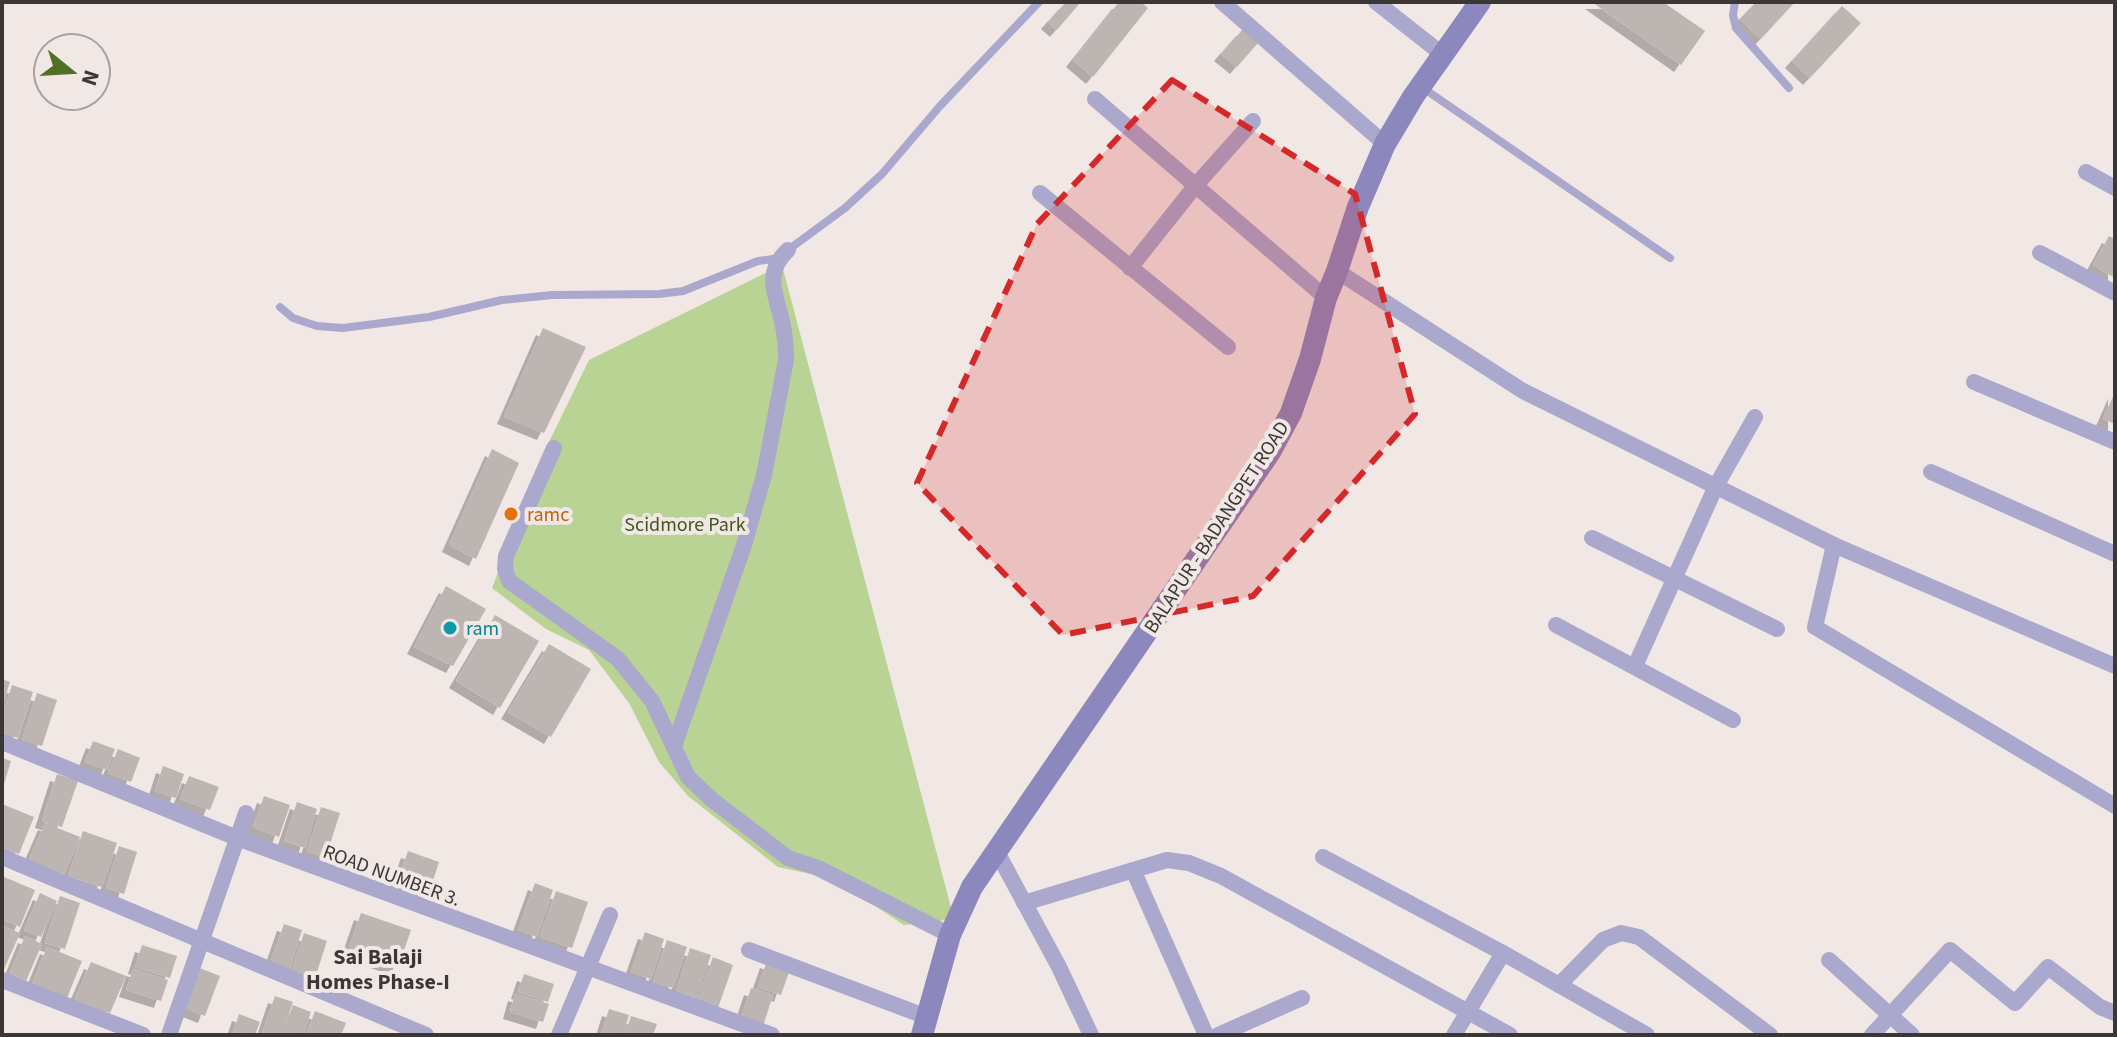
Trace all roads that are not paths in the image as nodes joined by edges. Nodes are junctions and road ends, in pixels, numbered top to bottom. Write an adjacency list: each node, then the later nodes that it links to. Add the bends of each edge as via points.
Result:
1 (1039, 2): 17 (lane, via 882,174)
2 (1222, 2): 11 (street)
3 (1376, 2): 6 (street)
4 (1480, 2): 6 (street, BALAPUR - BADANGPET ROAD)
5 (1735, 2): 8 (lane, via 1736,28)
6 (1442, 54): 7 (street, BALAPUR - BADANGPET ROAD)
7 (1420, 86): 11 (street, BALAPUR - BADANGPET ROAD); 18 (lane)
8 (1789, 88)
9 (1095, 99): 13 (street)
10 (1253, 121): 13 (street)
11 (1385, 144): 20 (street, BALAPUR - BADANGPET ROAD)
12 (2086, 172): 14 (street)
13 (1196, 185): 19 (street); 22 (street)
14 (2115, 188)
15 (1040, 193): 19 (street)
16 (2040, 253): 21 (street)
17 (784, 254): 23 (lane, via 683,291 515,298 343,328 317,326); 41 (street, via 774,274 773,293 786,360 764,475)
18 (1670, 258)
19 (1130, 268): 24 (street)
20 (1337, 271): 22 (street, BALAPUR - BADANGPET ROAD); 30 (street, via 1523,391)
21 (2115, 293)
22 (1326, 298): 45 (street, BALAPUR - BADANGPET ROAD, via 1291,413 1270,452)
23 (280, 307)
24 (1228, 347)
25 (1974, 382): 27 (street)
26 (1755, 417): 30 (street)
27 (2115, 442)
28 (554, 448): 41 (street, via 506,556 509,581 618,659 652,701)
29 (1931, 472): 33 (street)
30 (1716, 486): 32 (street); 34 (street)
31 (1592, 538): 34 (street)
32 (1834, 545): 38 (street); 42 (street, via 1815,627)
33 (2115, 554)
34 (1674, 577): 36 (street); 37 (street)
35 (1556, 625): 37 (street)
36 (1777, 629)
37 (1635, 666): 39 (street)
38 (2115, 666)
39 (1733, 720)
40 (2, 742): 44 (street, ROAD NUMBER 3.)
41 (674, 746): 51 (street, via 688,777 788,858)
42 (2115, 806)
43 (246, 813): 44 (street)
44 (237, 838): 52 (street); 56 (street, ROAD NUMBER 3.)
45 (997, 852): 49 (street); 51 (street, BALAPUR - BADANGPET ROAD, via 972,887)
46 (2, 857): 52 (street)
47 (1323, 857): 54 (street)
48 (1133, 870): 49 (street); 60 (street, via 1167,860 1221,876); 70 (street)
49 (1024, 903): 69 (street)
50 (610, 915): 56 (street)
51 (950, 935): 63 (street, BALAPUR - BADANGPET ROAD)
52 (200, 942): 65 (street); 66 (street)
53 (749, 950): 63 (street)
54 (1503, 953): 58 (street); 60 (street)
55 (1829, 960): 62 (street)
56 (589, 969): 67 (street); 68 (street, ROAD NUMBER 3.)
57 (2, 980): 64 (street)
58 (1559, 985): 74 (street); 75 (street, via 1603,940 1621,933 1639,937)
59 (1302, 998): 71 (street)
60 (1468, 1012): 72 (street); 73 (street)
61 (2115, 1013): 62 (street, via 2048,967 2015,1003 1950,950)
62 (1889, 1015): 76 (street); 77 (street)
63 (924, 1026)
64 (143, 1035)
65 (169, 1035)
66 (426, 1035)
67 (559, 1035)
68 (772, 1035)
69 (1091, 1035)
70 (1206, 1035)
71 (1218, 1035)
72 (1454, 1035)
73 (1510, 1035)
74 (1647, 1035)
75 (1770, 1035)
76 (1872, 1035)
77 (1912, 1035)

